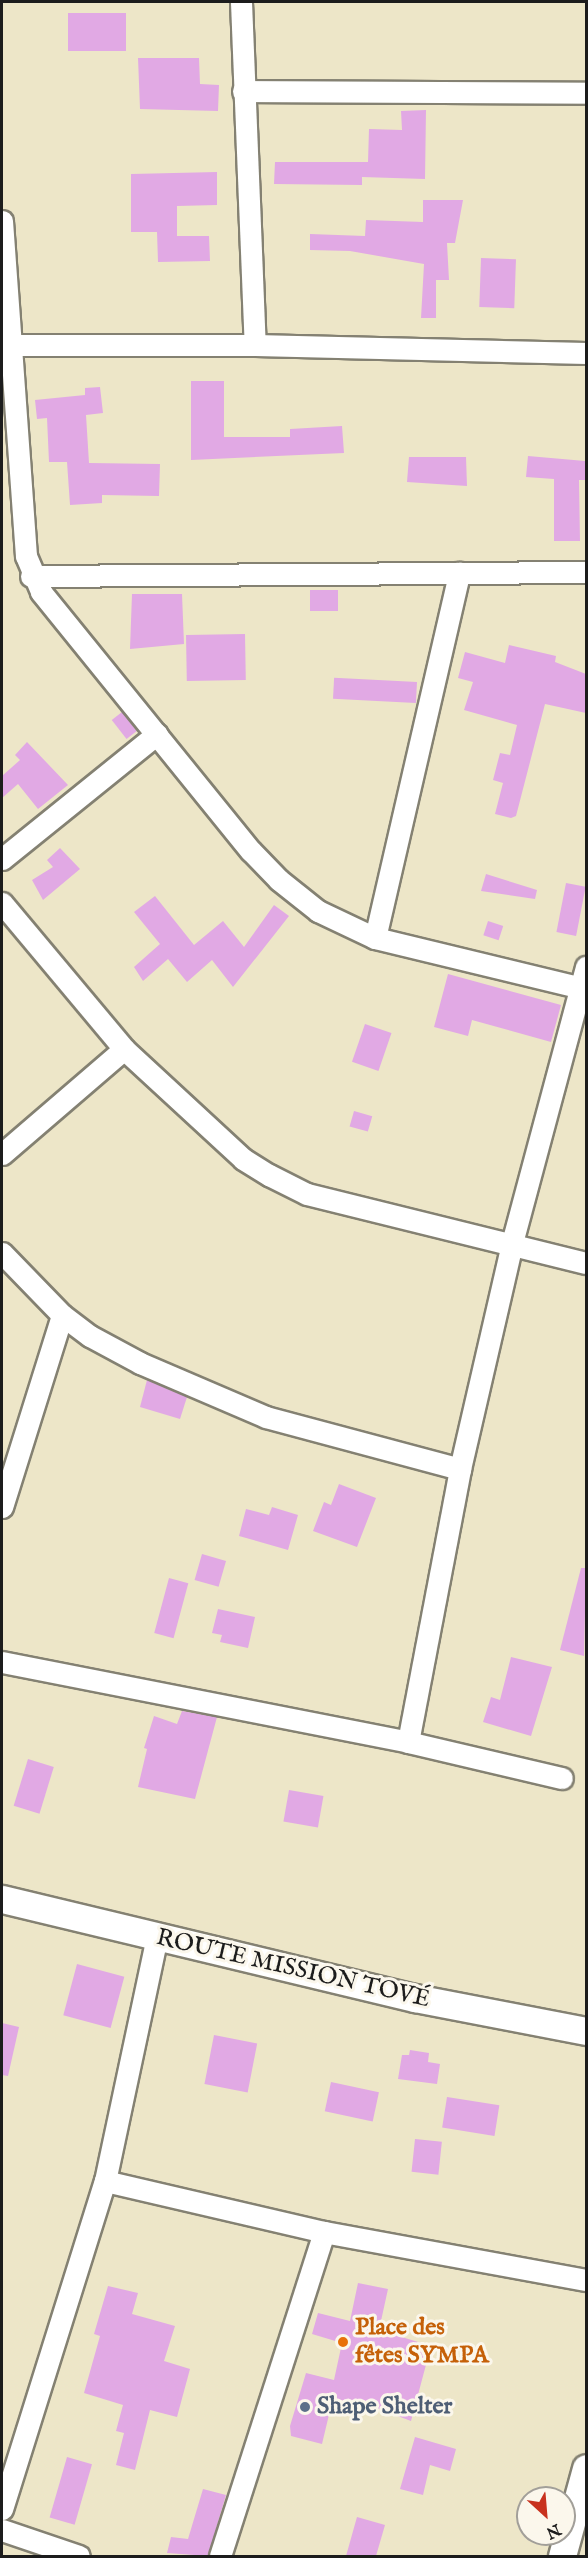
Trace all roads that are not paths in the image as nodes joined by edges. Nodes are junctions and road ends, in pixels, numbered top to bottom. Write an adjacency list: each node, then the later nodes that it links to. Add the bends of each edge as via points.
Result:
1 (241, 2): 2 (street)
2 (243, 92): 3 (street); 6 (street)
3 (586, 93)
4 (2, 221): 5 (street)
5 (7, 345): 6 (street); 10 (street)
6 (255, 345): 7 (street)
7 (586, 353)
8 (586, 572): 9 (street)
9 (459, 573): 10 (street); 14 (street)
10 (31, 576): 11 (street)
11 (157, 734): 12 (street); 14 (street, via 279,880 318,911)
12 (2, 859)
13 (2, 903): 16 (street)
14 (375, 938): 15 (street)
15 (584, 977): 18 (street)
16 (124, 1049): 17 (street); 18 (street, via 243,1159 307,1194)
17 (2, 1154)
18 (512, 1243): 20 (street); 22 (street)
19 (2, 1253): 21 (street)
20 (586, 1263)
21 (62, 1315): 22 (street, via 90,1336 140,1362 266,1417); 23 (street)
22 (460, 1469): 25 (street)
23 (2, 1508)
24 (2, 1662): 25 (street)
25 (408, 1742): 26 (street)
26 (562, 1778)
27 (2, 1899): 28 (street, ROUTE MISSION TOVÉ)
28 (157, 1937): 29 (street, ROUTE MISSION TOVÉ, via 415,1998); 30 (street)
29 (586, 2031)
30 (105, 2181): 31 (street); 34 (street)
31 (324, 2232): 32 (street); 37 (street)
32 (586, 2280)
33 (586, 2468): 38 (street)
34 (2, 2509)
35 (2, 2530): 36 (street)
36 (78, 2556)
37 (220, 2556)
38 (562, 2556)

